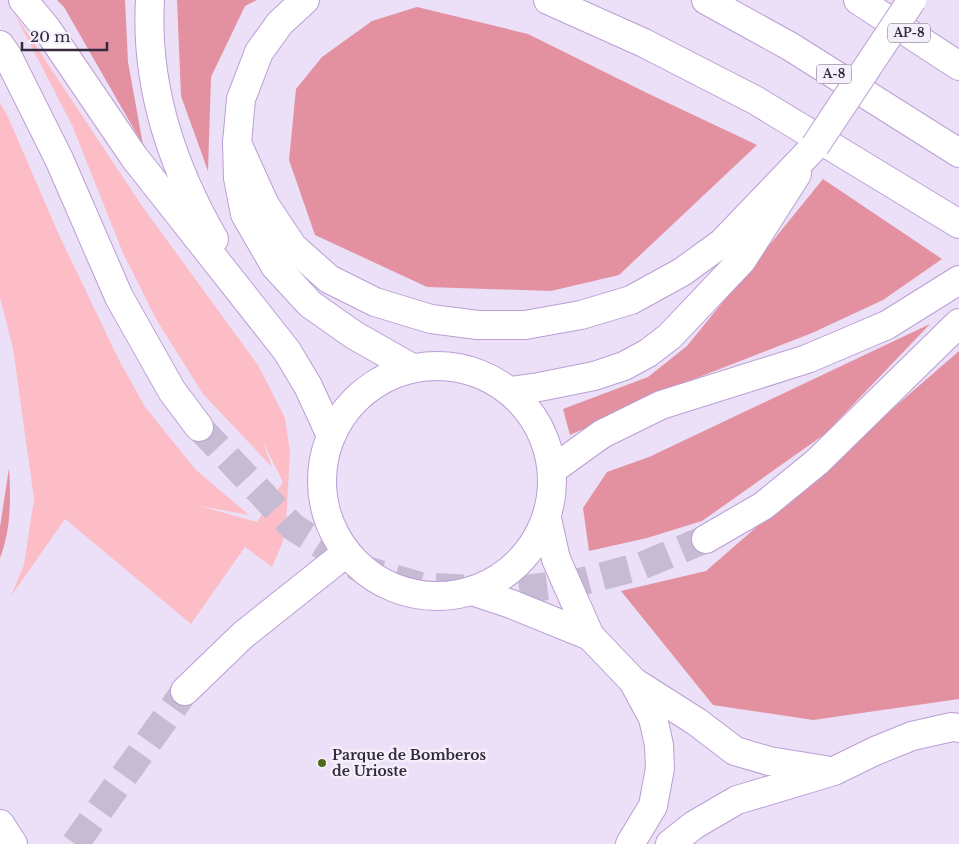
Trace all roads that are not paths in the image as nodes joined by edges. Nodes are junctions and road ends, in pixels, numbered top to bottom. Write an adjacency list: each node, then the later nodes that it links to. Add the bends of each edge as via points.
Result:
1 (23, 0): 15 (main road, via 47,29 134,157)
2 (150, 0): 15 (main road, via 153,72 162,120 182,176)
3 (305, 0): 10 (main road, via 280,23 258,52 241,99)
4 (548, 0): 13 (main road, via 755,100)
5 (706, 0): 11 (main road, A-8, via 791,47)
6 (858, 0): 9 (main road, AP-8)
7 (912, 0): 12 (main road, bridge)
8 (0, 45): 19 (main road, via 59,159 119,297 172,391)
9 (959, 66)
10 (237, 143): 12 (main road, via 270,212 293,247 329,279 375,302 431,318 478,325 525,325 581,315 631,300 682,272 722,243); 17 (main road, via 238,178 245,214 275,266 310,304 354,335)
11 (959, 153)
12 (805, 158): 18 (main road, via 742,260 670,336 624,366 594,376)
13 (959, 224)
14 (959, 280): 21 (main road, via 887,325 807,359 661,406 602,434)
15 (258, 316): 20 (main road, via 298,368)
16 (959, 323): 23 (main road, via 817,462 763,506)
17 (412, 368): 18 (main road, via 442,365 480,373); 20 (main road, via 388,376 364,391 342,415)
18 (510, 391): 21 (main road, via 532,414 546,441)
19 (199, 427)
20 (331, 436): 24 (main road, via 323,465 323,492 328,520)
21 (552, 470): 22 (main road)
22 (547, 519): 25 (main road, via 534,544 516,565 496,580); 26 (main road, via 556,559)
23 (706, 539)
24 (346, 553): 25 (main road, via 369,574 400,590 435,596); 28 (main road, via 243,635)
25 (472, 591): 26 (main road)
26 (590, 636): 27 (main road)
27 (633, 681): 30 (main road, via 735,751 769,761); 33 (main road, via 653,718 660,768 653,806)
28 (185, 691)
29 (959, 728): 30 (main road, via 912,736)
30 (834, 771): 34 (main road, via 736,800)
31 (0, 824): 32 (main road)
32 (13, 844)
33 (630, 844)
34 (670, 844)

